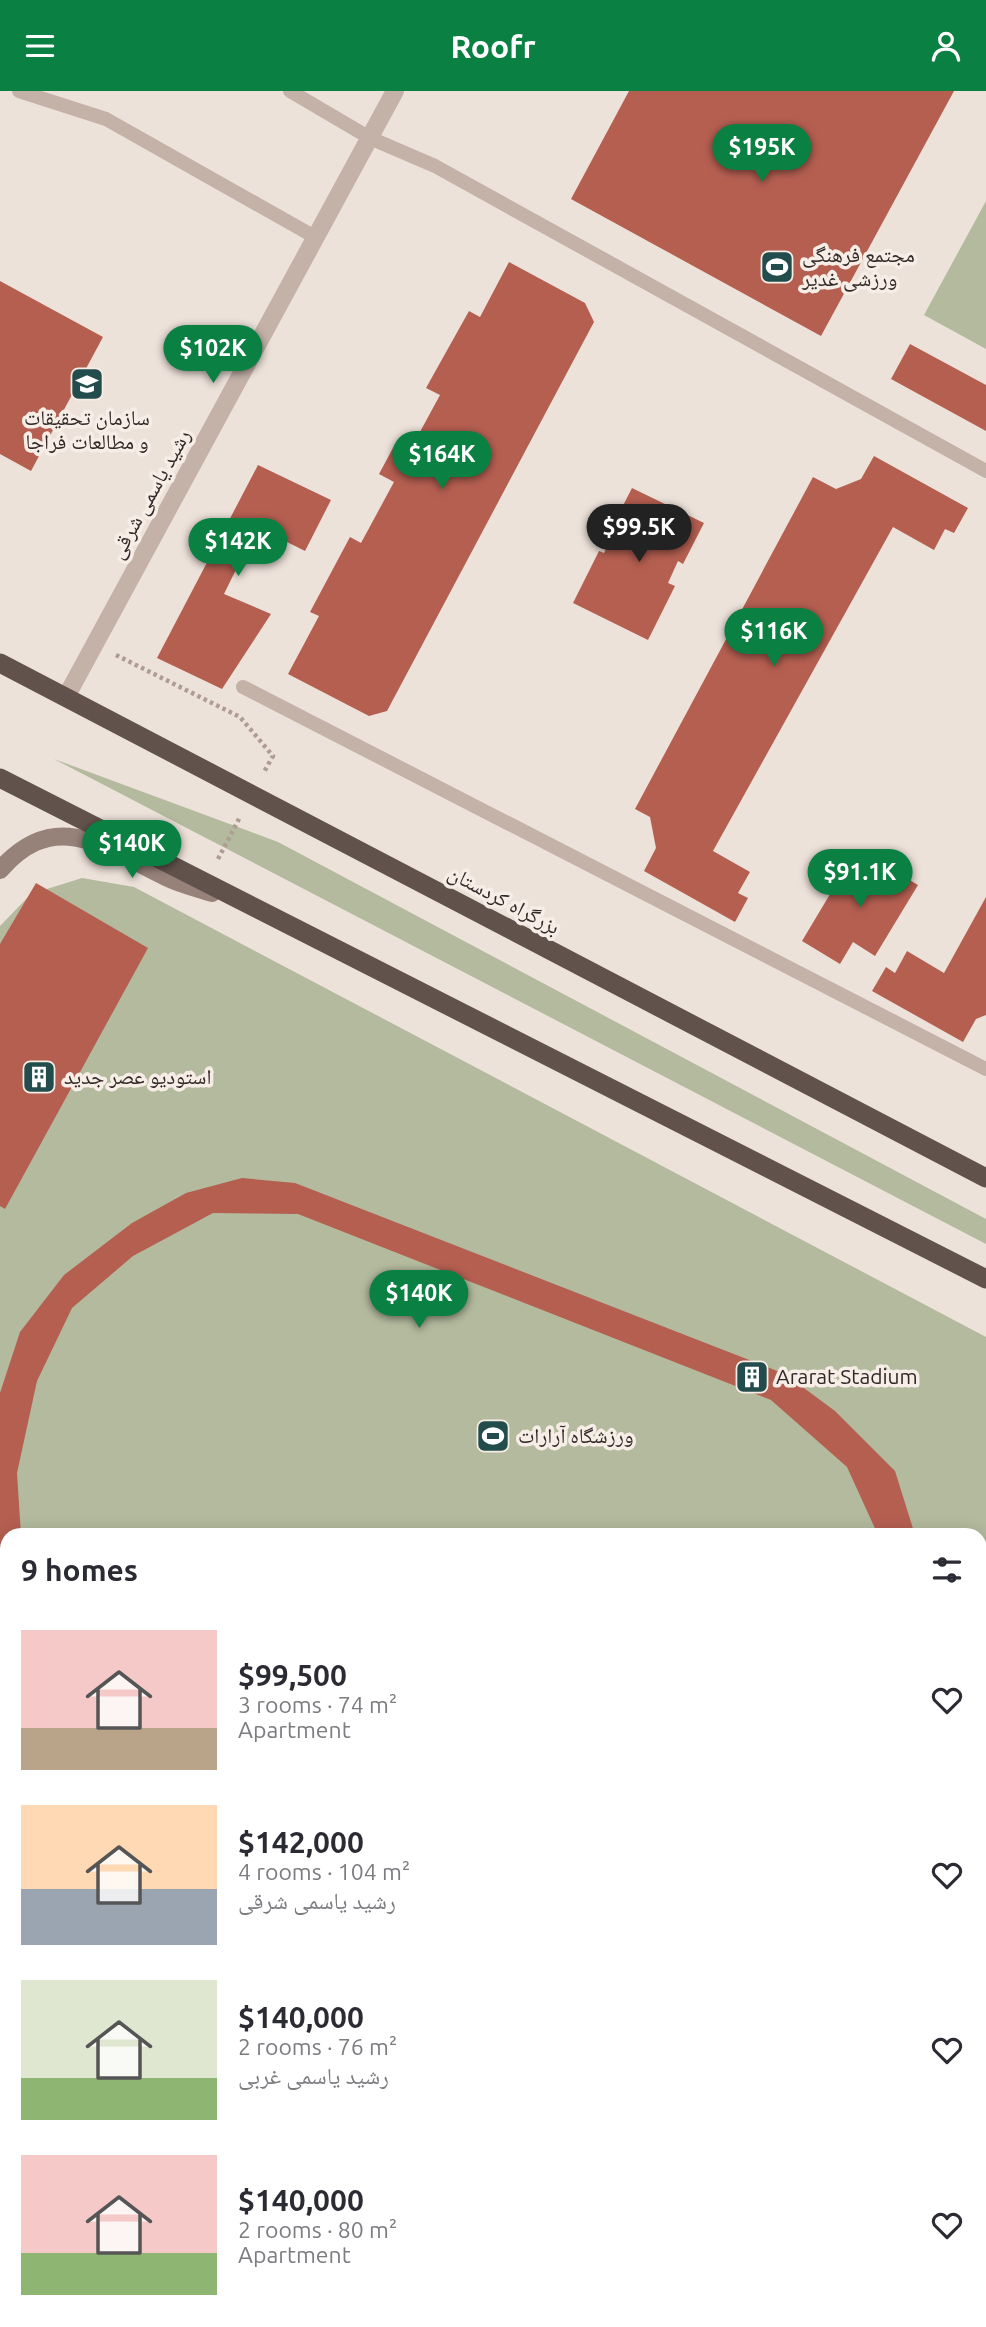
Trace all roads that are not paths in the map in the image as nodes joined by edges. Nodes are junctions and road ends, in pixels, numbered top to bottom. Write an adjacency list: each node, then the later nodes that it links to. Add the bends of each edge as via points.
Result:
1 (19, 91): 5 (lane, via 106,120)
2 (290, 91): 4 (lane)
3 (395, 91): 4 (street, رشید یاسمی شرقی)
4 (370, 138): 5 (street, رشید یاسمی شرقی); 6 (lane, via 435,166)
5 (316, 237): 9 (street, رشید یاسمی شرقی)
6 (986, 471)
7 (0, 663): 9 (highway, بزرگراه کردستان)
8 (243, 687): 13 (lane)
9 (66, 697): 14 (highway, بزرگراه کردستان)
10 (0, 778): 12 (highway)
11 (0, 870): 12 (main road, via 26,846 43,838 64,837 94,842 167,877)
12 (261, 909): 15 (highway)
13 (986, 1069)
14 (986, 1178)
15 (986, 1279)

